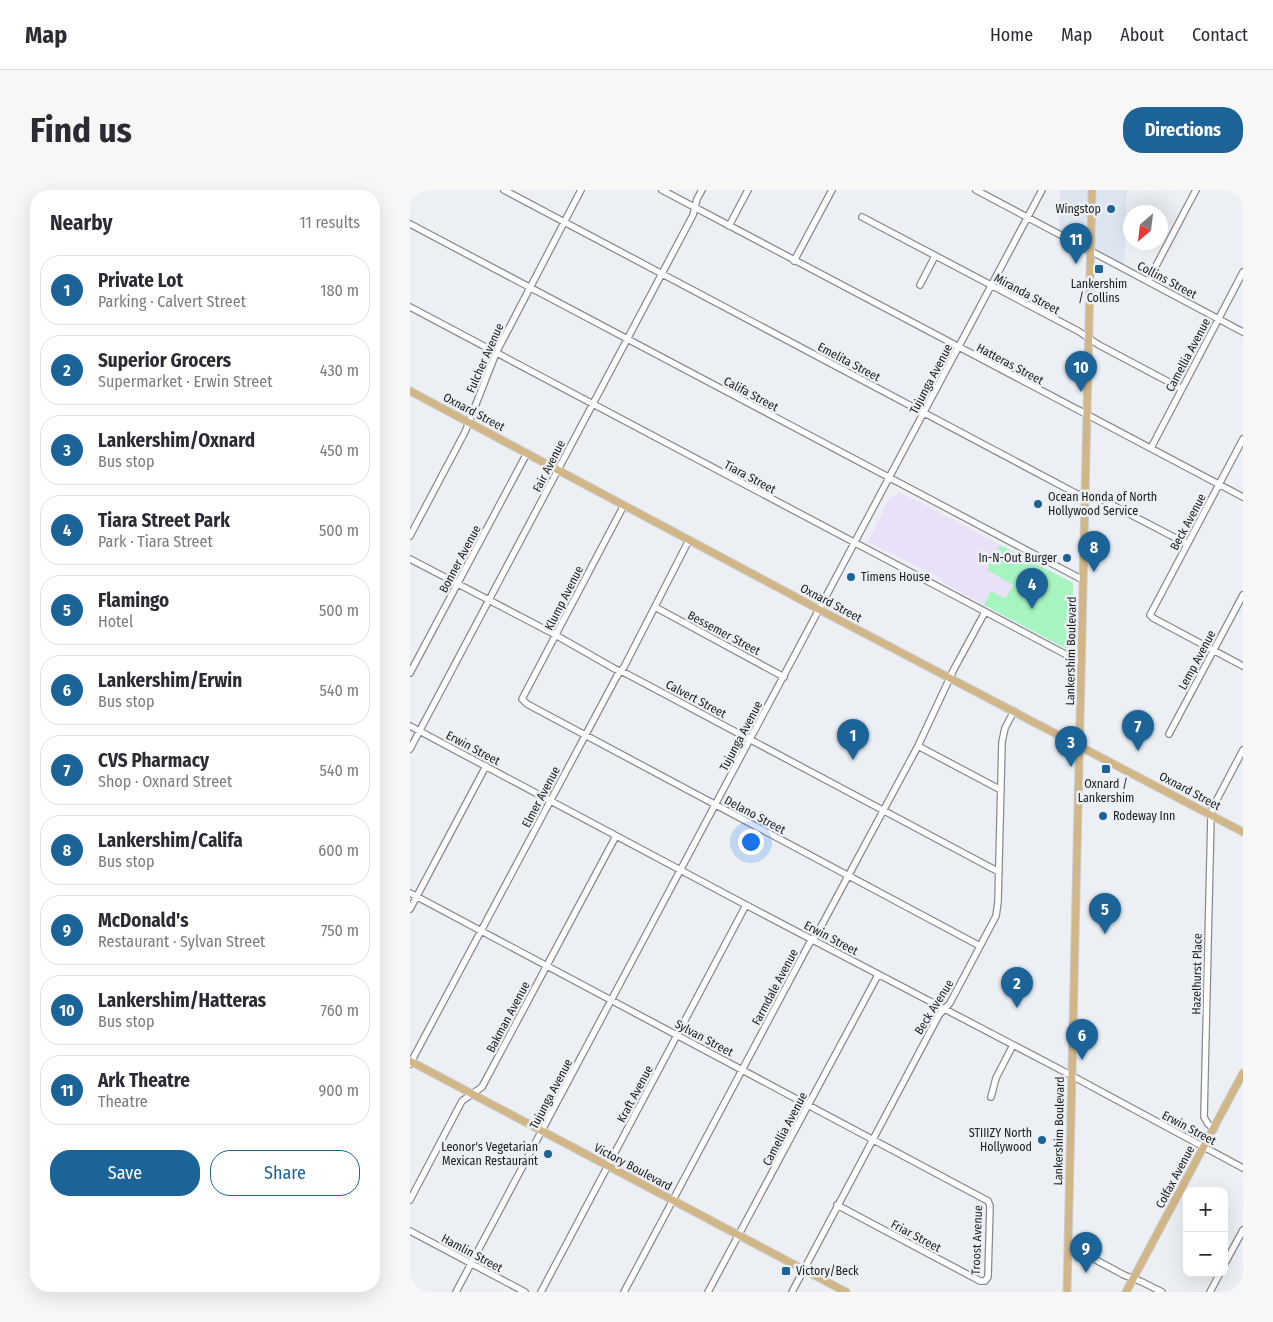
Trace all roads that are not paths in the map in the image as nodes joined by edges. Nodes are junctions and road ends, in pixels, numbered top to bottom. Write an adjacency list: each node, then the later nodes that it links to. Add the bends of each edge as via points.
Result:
1 (504, 190): 14 (street, Emelita Street)
2 (581, 190): 14 (street, Fulcher Avenue)
3 (662, 190): 11 (street, Hatteras Street)
4 (702, 190): 11 (street, Fair Avenue)
5 (748, 190): 16 (street)
6 (832, 190): 19 (street)
7 (976, 190): 13 (street, Collins Street)
8 (1042, 190): 13 (street, Tujunga Avenue)
9 (1092, 190): 17 (main road, Lankershim Boulevard)
10 (1196, 190): 22 (street)
11 (695, 207): 16 (street, Hatteras Street); 21 (street, Fair Avenue)
12 (862, 216): 18 (street, Miranda Street)
13 (1028, 217): 17 (street, Collins Street); 24 (street, Tujunga Avenue)
14 (564, 222): 21 (street, Emelita Street); 25 (street, Fulcher Avenue)
15 (410, 224): 25 (street, Califa Street)
16 (729, 226): 19 (street, Hatteras Street)
17 (1091, 251): 22 (street, Collins Street); 30 (main road, Lankershim Boulevard)
18 (935, 256): 23 (street); 24 (street, Miranda Street)
19 (794, 261): 31 (street, Hatteras Street)
20 (1243, 272): 27 (street, Camellia Avenue)
21 (662, 274): 29 (street, Fair Avenue); 36 (street, Emelita Street)
22 (1148, 281): 27 (street, Collins Street)
23 (920, 285)
24 (991, 286): 30 (street, Miranda Street); 31 (street, Tujunga Avenue)
25 (530, 287): 29 (street, Califa Street); 32 (street, Fulcher Avenue)
26 (410, 307): 32 (street, Tiara Street)
27 (1218, 319): 28 (street, Collins Street); 33 (street, Camellia Avenue)
28 (1243, 332)
29 (627, 339): 35 (street, Fair Avenue); 43 (street, Califa Street)
30 (1089, 339): 33 (street, Miranda Street); 37 (main road, Lankershim Boulevard)
31 (959, 348): 36 (street, Tujunga Avenue); 37 (street, Hatteras Street)
32 (496, 353): 35 (street, Tiara Street); 38 (street, Fulcher Avenue)
33 (1182, 389): 40 (street, Camellia Avenue)
34 (411, 393): 38 (main road, Oxnard Street)
35 (592, 404): 42 (street, Fair Avenue); 50 (street, Tiara Street)
36 (924, 413): 43 (street, Tujunga Avenue); 45 (street, Emelita Street)
37 (1086, 415): 40 (street, Hatteras Street); 45 (main road, Lankershim Boulevard)
38 (469, 422): 41 (main road, Oxnard Street); 48 (street, Fulcher Avenue)
39 (1243, 439): 44 (street, Beck Avenue)
40 (1151, 448): 44 (street, Hatteras Street)
41 (527, 453): 42 (main road, Oxnard Street); 54 (street, Bonner Avenue)
42 (558, 470): 47 (main road, Oxnard Street); 56 (street, Fair Avenue)
43 (889, 478): 50 (street, Tujunga Avenue); 53 (street, Califa Street)
44 (1219, 484): 46 (street, Hatteras Street); 51 (street, Beck Avenue)
45 (1086, 496): 51 (street, Emelita Street, via 1097,497); 53 (main road, Lankershim Boulevard)
46 (1243, 497)
47 (624, 505): 49 (main road, Oxnard Street); 60 (street, Klump Avenue)
48 (410, 536)
49 (689, 540): 57 (street, Elmer Avenue); 58 (main road, Oxnard Street)
50 (855, 543): 58 (street, Tujunga Avenue); 59 (street, Tiara Street)
51 (1187, 544): 61 (street, Beck Avenue, via 1150,615)
52 (410, 559): 54 (street, Calvert Street)
53 (1084, 580): 62 (main road, Lankershim Boulevard)
54 (458, 584): 56 (street, Calvert Street); 65 (street, Bonner Avenue)
55 (1243, 595): 61 (street, Lemp Avenue)
56 (489, 600): 60 (street, Calvert Street); 71 (street, Fair Avenue)
57 (655, 607): 64 (street, Elmer Avenue); 66 (street, Bessemer Street)
58 (820, 610): 66 (street, Tujunga Avenue); 67 (main road, Oxnard Street)
59 (984, 612): 62 (street, Tiara Street); 67 (street, Farmdale Avenue)
60 (556, 636): 64 (street, Calvert Street); 68 (street, Klump Avenue)
61 (1214, 650): 63 (street); 72 (street, Lemp Avenue)
62 (1082, 663): 76 (main road, Lankershim Boulevard)
63 (1243, 666)
64 (621, 672): 73 (street, Elmer Avenue); 74 (street, Calvert Street)
65 (410, 673)
66 (784, 677): 74 (street, Tujunga Avenue)
67 (951, 678): 69 (main road, Oxnard Street); 75 (street, Farmdale Avenue)
68 (522, 699): 73 (street, Delano Street)
69 (1014, 711): 76 (main road, Oxnard Street); 80 (street, Beck Avenue, via 1002,742)
70 (410, 726): 71 (street, Erwin Street)
71 (420, 731): 77 (street, Fair Avenue); 79 (street, Erwin Street)
72 (1169, 734)
73 (585, 735): 81 (street, Elmer Avenue); 82 (street, Delano Street)
74 (750, 740): 82 (street, Tujunga Avenue); 83 (street, Calvert Street)
75 (918, 746): 80 (street); 83 (street, Farmdale Avenue)
76 (1081, 747): 84 (main road, Oxnard Street); 106 (main road, Lankershim Boulevard)
77 (410, 749)
78 (1243, 750): 84 (street)
79 (486, 766): 81 (street, Erwin Street); 91 (street)
80 (1001, 790): 88 (street, Beck Avenue)
81 (550, 801): 86 (street, Erwin Street); 94 (street, Elmer Avenue)
82 (716, 805): 87 (street, Tujunga Avenue); 89 (street, Delano Street)
83 (883, 811): 88 (street, Calvert Street); 89 (street, Farmdale Avenue)
84 (1211, 815): 85 (main road, Oxnard Street); 110 (street, Hazelhurst Place, via 1204,1117)
85 (1243, 832)
86 (616, 836): 87 (street, Erwin Street); 97 (street, Bakman Avenue)
87 (681, 870): 92 (street, Erwin Street); 99 (street, Tujunga Avenue)
88 (999, 872): 96 (street, Beck Avenue, via 996,916)
89 (848, 876): 95 (street, Farmdale Avenue); 96 (street, Delano Street)
90 (410, 893): 91 (street, Sylvan Street)
91 (416, 896): 93 (street); 94 (street, Sylvan Street)
92 (746, 905): 95 (street, Erwin Street); 101 (street, Kraft Avenue)
93 (410, 909)
94 (482, 931): 97 (street, Sylvan Street); 103 (street, Elmer Avenue)
95 (813, 940): 98 (street, Erwin Street); 104 (street, Farmdale Avenue)
96 (980, 946): 100 (street, Beck Avenue)
97 (547, 966): 99 (street, Sylvan Street); 107 (street, Bakman Avenue, via 482,1087)
98 (878, 975): 100 (street, Erwin Street); 109 (street, Camellia Avenue)
99 (612, 1000): 101 (street, Sylvan Street); 111 (street, Tujunga Avenue)
100 (944, 1009): 102 (street, Erwin Street); 112 (street, Beck Avenue)
101 (677, 1035): 104 (street, Sylvan Street); 114 (street, Kraft Avenue)
102 (1013, 1045): 106 (street, Erwin Street); 108 (street, via 996,1078)
103 (410, 1062): 107 (main road, Victory Boulevard)
104 (743, 1070): 109 (street, Sylvan Street); 118 (street, Farmdale Avenue)
105 (1243, 1073): 110 (main road, Colfax Avenue)
106 (1072, 1076): 113 (street, Erwin Street); 123 (main road, Lankershim Boulevard)
107 (472, 1094): 111 (main road, Victory Boulevard); 116 (street, Bakman Avenue, via 462,1101)
108 (991, 1097)
109 (809, 1104): 112 (street, Sylvan Street); 122 (street, Camellia Avenue)
110 (1214, 1128): 113 (main road, Colfax Avenue)
111 (542, 1131): 114 (main road, Victory Boulevard); 125 (street, Tujunga Avenue)
112 (873, 1138): 117 (street, Sylvan Street); 119 (street, Beck Avenue)
113 (1204, 1147): 115 (street, Erwin Street); 128 (main road, Colfax Avenue)
114 (608, 1166): 118 (main road, Victory Boulevard); 132 (street, Kraft Avenue)
115 (1243, 1168)
116 (410, 1200)
117 (988, 1200): 129 (street, Troost Avenue, via 988,1277)
118 (673, 1201): 122 (main road, Victory Boulevard); 133 (street, Farmdale Avenue)
119 (837, 1205): 126 (street, Beck Avenue); 129 (street, Friar Street)
120 (1243, 1230): 124 (street)
121 (410, 1231): 125 (street, Hamlin Street)
122 (739, 1235): 126 (main road, Victory Boulevard); 134 (street, Camellia Avenue)
123 (1068, 1245): 128 (street); 137 (main road, Lankershim Boulevard)
124 (1228, 1258)
125 (472, 1264): 130 (street, Tujunga Avenue); 131 (street, Hamlin Street)
126 (803, 1270): 135 (street, Beck Avenue); 136 (main road, Victory Boulevard)
127 (1218, 1277): 140 (street)
128 (1134, 1278): 138 (main road, Colfax Avenue); 139 (street)
129 (985, 1281)
130 (456, 1292)
131 (525, 1292)
132 (541, 1292)
133 (624, 1292)
134 (708, 1292)
135 (792, 1292)
136 (846, 1292)
137 (1067, 1292)
138 (1126, 1292)
139 (1162, 1292)
140 (1210, 1292)

